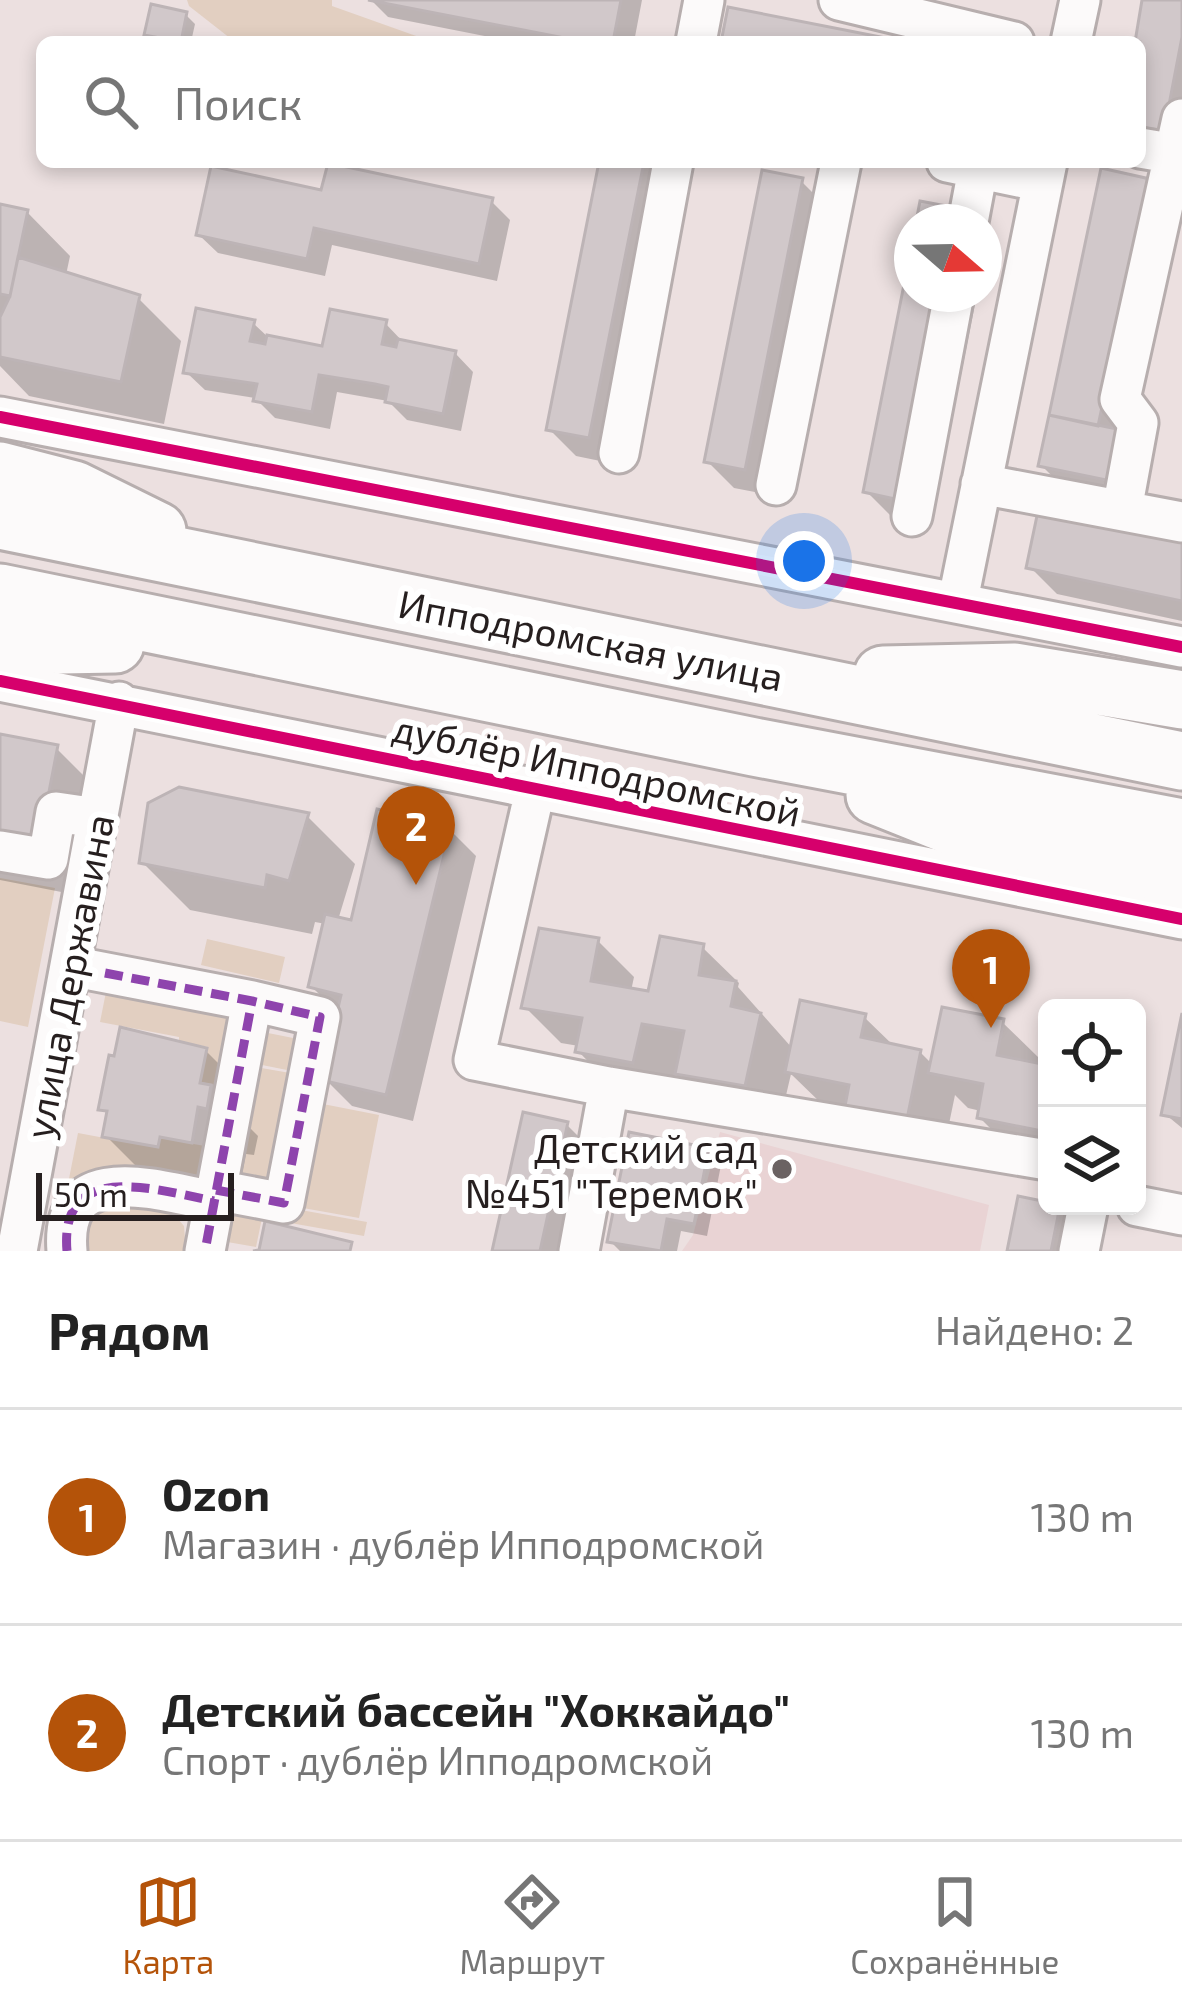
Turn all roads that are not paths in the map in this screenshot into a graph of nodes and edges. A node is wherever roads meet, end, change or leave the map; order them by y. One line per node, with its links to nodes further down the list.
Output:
1 (704, 0): 4 (street)
2 (839, 0): 5 (street)
3 (1080, 0): 6 (street)
4 (697, 36)
5 (989, 36)
6 (1072, 36)
7 (1170, 144): 20 (street)
8 (672, 168): 16 (street)
9 (841, 168): 19 (street)
10 (963, 168): 13 (street)
11 (998, 168): 12 (street)
12 (1045, 172): 18 (street)
13 (966, 204)
14 (952, 312): 21 (street)
15 (0, 417): 26 (street)
16 (619, 453)
17 (0, 471): 24 (highway)
18 (981, 484): 20 (street); 26 (street)
19 (776, 485)
20 (1122, 510): 23 (street)
21 (912, 516)
22 (0, 520): 24 (highway, Ипподромская улица)
23 (1182, 522)
24 (225, 565): 30 (highway, Ипподромская улица)
25 (0, 593): 28 (highway, Ипподромская улица)
26 (958, 601): 29 (street)
27 (0, 634): 28 (highway)
28 (228, 638): 34 (highway, Ипподромская улица)
29 (1182, 647)
30 (786, 678): 32 (highway); 35 (highway, Ипподромская улица)
31 (0, 680): 33 (street, дублёр Ипподромской)
32 (1182, 700)
33 (119, 702): 36 (street, дублёр Ипподромской); 37 (street, улица Державина)
34 (754, 747): 38 (highway, Ипподромская улица); 40 (highway)
35 (1182, 761)
36 (536, 786): 41 (street, дублёр Ипподромской); 44 (street)
37 (97, 818): 39 (street); 42 (street, улица Державина)
38 (1182, 828)
39 (0, 851)
40 (1182, 877)
41 (1182, 919)
42 (87, 969): 43 (street); 50 (street, улица Державина)
43 (252, 1001): 46 (street); 46 (street)
44 (609, 1087): 45 (street); 53 (street)
45 (1038, 1158)
46 (215, 1195): 51 (street); 52 (street)
47 (1146, 1208): 49 (street)
48 (1086, 1215): 54 (street)
49 (1182, 1215)
50 (17, 1251)
51 (67, 1251)
52 (205, 1251)
53 (579, 1251)
54 (1078, 1251)

